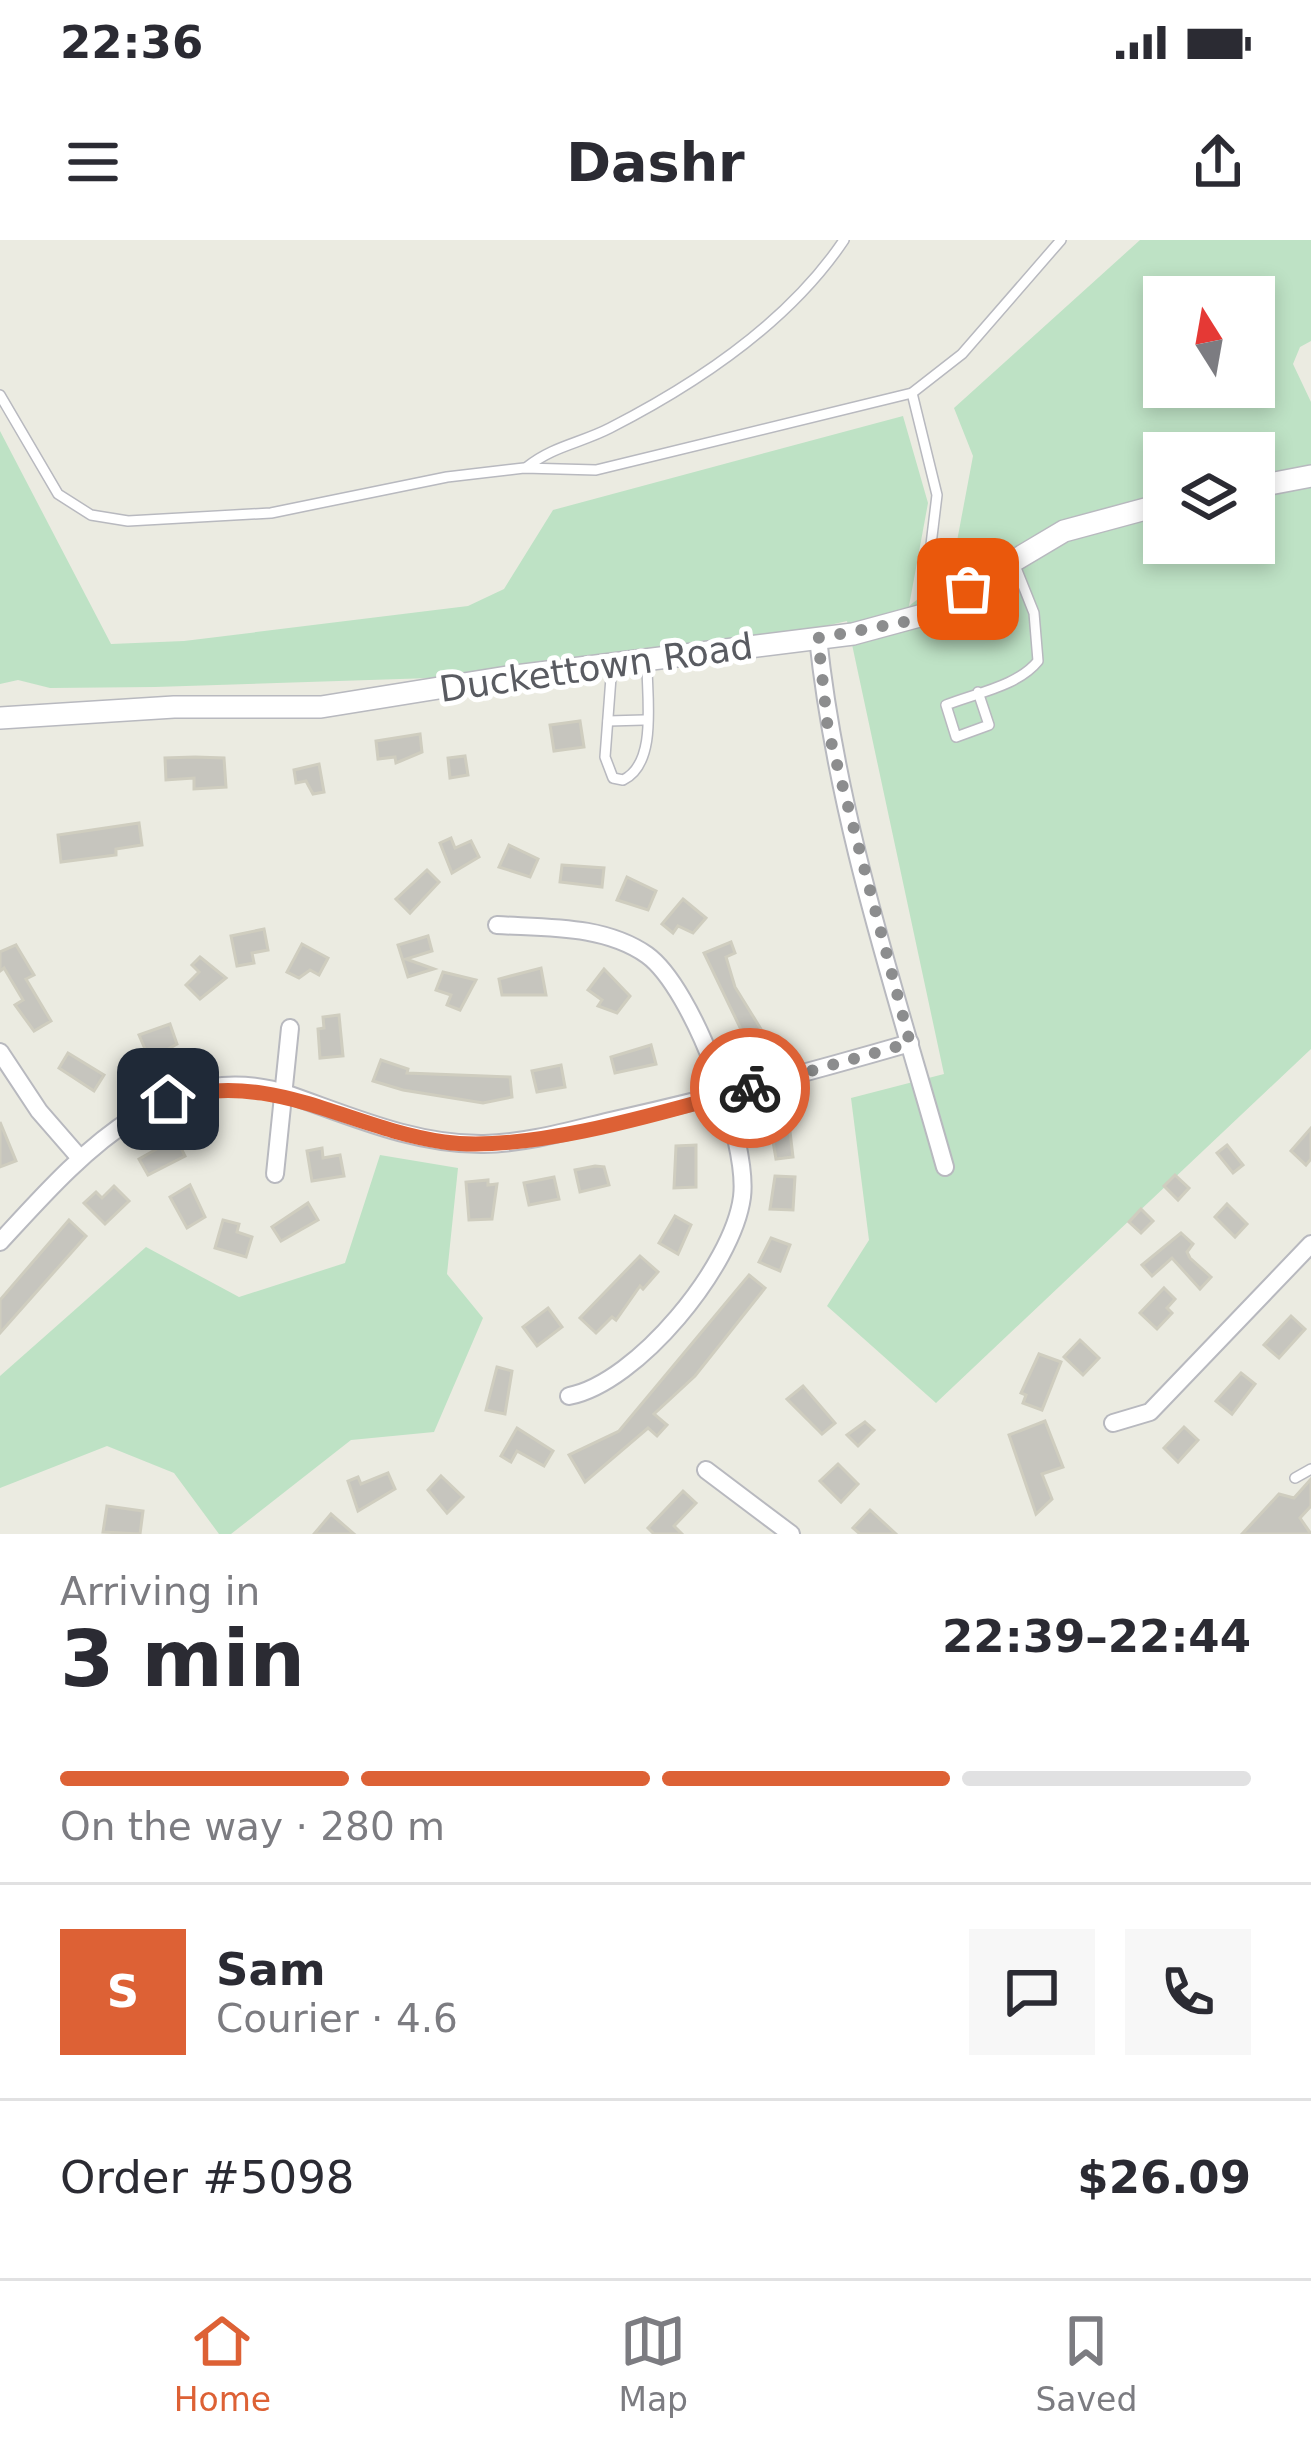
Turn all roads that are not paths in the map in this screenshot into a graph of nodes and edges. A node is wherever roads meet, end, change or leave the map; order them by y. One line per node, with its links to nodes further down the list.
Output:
1 (844, 240): 5 (lane)
2 (1061, 240): 3 (lane)
3 (913, 393): 5 (lane); 10 (lane)
4 (0, 395): 5 (lane)
5 (524, 469)
6 (1311, 476): 7 (street)
7 (1275, 483)
8 (1143, 509): 9 (street, Duckettown Road)
9 (1012, 558): 10 (street, Duckettown Road); 14 (lane)
10 (923, 615): 11 (street, Duckettown Road)
11 (818, 638): 12 (street, Duckettown Road); 20 (street)
12 (647, 659): 13 (street, Duckettown Road); 16 (lane)
13 (612, 664): 15 (street, Duckettown Road); 17 (lane)
14 (978, 692): 14 (lane)
15 (0, 718)
16 (644, 720): 17 (lane); 17 (lane)
17 (608, 721)
18 (497, 925): 23 (street)
19 (290, 1028): 22 (street)
20 (910, 1043): 23 (street); 25 (street)
21 (0, 1052): 24 (street)
22 (282, 1092): 23 (street); 24 (street); 26 (street)
23 (723, 1096): 29 (street)
24 (79, 1157): 27 (street)
25 (945, 1167)
26 (274, 1174)
27 (0, 1242)
28 (1311, 1244): 30 (street)
29 (569, 1396)
30 (1113, 1423)
31 (1311, 1469): 33 (lane)
32 (706, 1470): 34 (street)
33 (1295, 1478)
34 (790, 1534)

